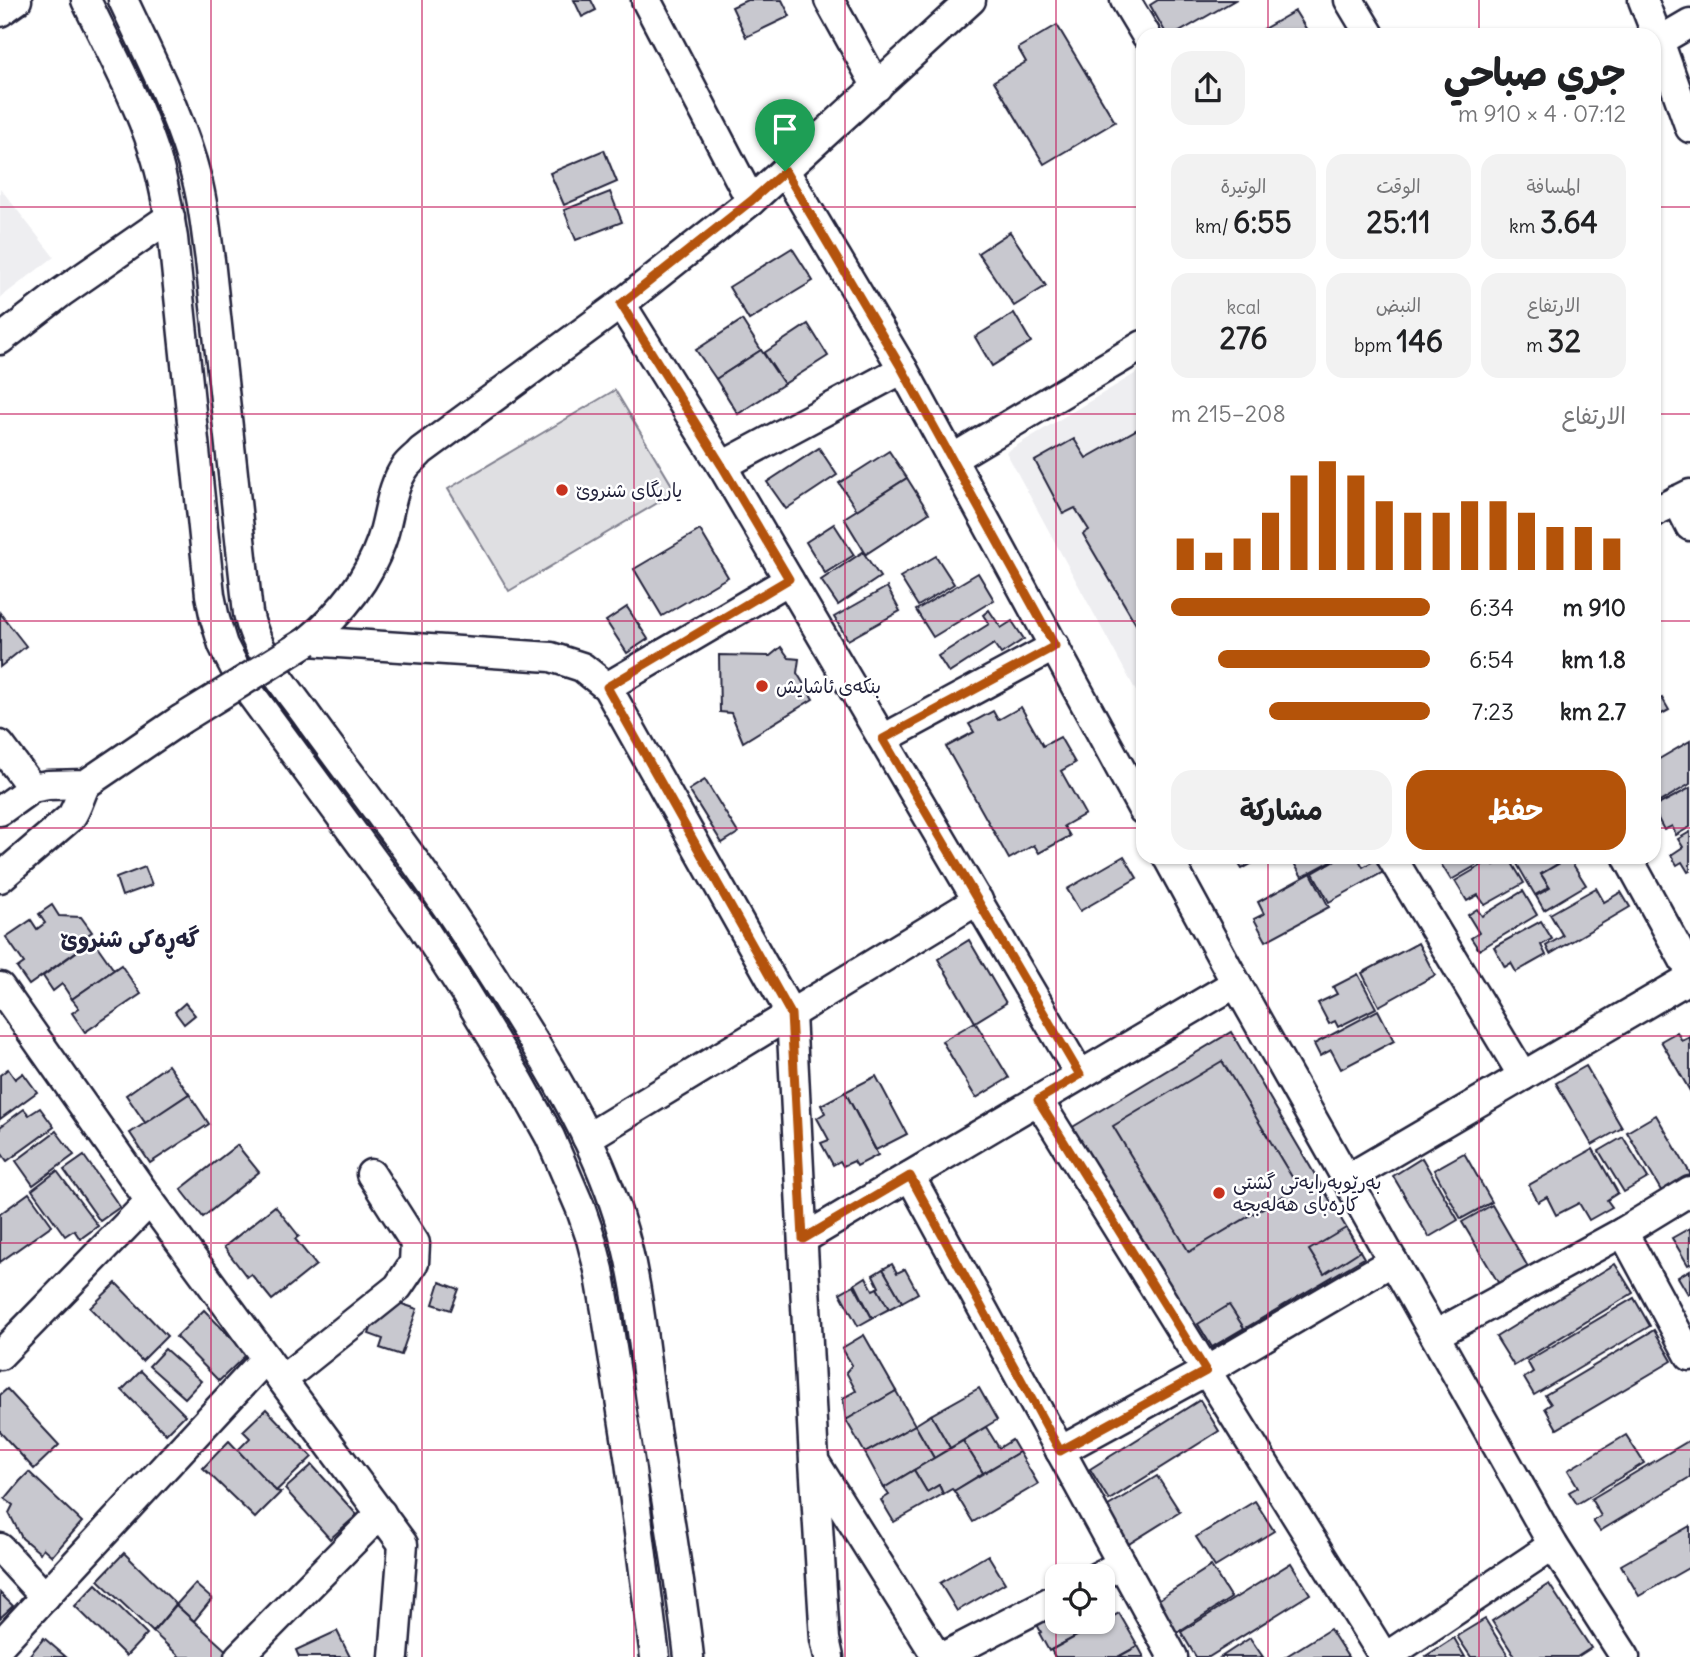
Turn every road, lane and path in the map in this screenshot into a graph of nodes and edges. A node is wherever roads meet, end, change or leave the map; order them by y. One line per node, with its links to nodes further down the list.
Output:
1 (17, 0): 10 (street)
2 (86, 0): 21 (street)
3 (122, 0): 49 (street)
4 (646, 0): 20 (street)
5 (829, 0): 17 (street)
6 (971, 0): 17 (street)
7 (1125, 0): 12 (street)
8 (1349, 0): 13 (street)
9 (1643, 0): 14 (street)
10 (0, 12)
11 (1690, 23): 15 (street)
12 (1142, 28)
13 (1366, 28)
14 (1652, 28)
15 (1661, 41)
16 (1661, 53): 18 (street)
17 (877, 87): 19 (street)
18 (1690, 128)
19 (785, 171): 20 (street); 25 (street)
20 (751, 201): 22 (street)
21 (170, 217): 23 (street); 50 (street)
22 (621, 304): 27 (street); 31 (street)
23 (0, 340)
24 (1136, 349): 26 (street)
25 (902, 369): 26 (street); 27 (street)
26 (952, 458): 32 (street)
27 (722, 466): 30 (street)
28 (1674, 502): 29 (street)
29 (1690, 526)
30 (789, 579): 33 (street); 34 (street)
31 (308, 641): 33 (street); 36 (street, bridge)
32 (1055, 646): 34 (street); 38 (street)
33 (607, 687): 51 (street)
34 (883, 739): 44 (street)
35 (0, 745): 37 (street)
36 (86, 784): 37 (street); 43 (street)
37 (32, 788): 39 (street)
38 (1136, 793)
39 (0, 811)
40 (1171, 864): 47 (street)
41 (1396, 864): 53 (street)
42 (1631, 864): 45 (street)
43 (0, 878)
44 (978, 900): 51 (street); 52 (street)
45 (1690, 971)
46 (1690, 978): 53 (street)
47 (1236, 983): 52 (street); 58 (street)
48 (0, 987): 60 (street)
49 (502, 990): 50 (street); 55 (street)
50 (474, 1007): 82 (street)
51 (791, 1014): 55 (street); 62 (street)
52 (1080, 1075): 54 (street)
53 (1523, 1076): 58 (street)
54 (1038, 1100): 57 (street); 68 (street)
55 (586, 1138): 83 (street)
56 (370, 1174): 69 (street)
57 (910, 1176): 62 (street); 70 (street)
58 (1347, 1180): 63 (street)
59 (1690, 1191): 61 (street)
60 (150, 1201): 65 (street); 67 (street)
61 (1623, 1232): 64 (street); 66 (street)
62 (803, 1239): 71 (street)
63 (1393, 1261): 64 (street); 68 (street)
64 (1435, 1335): 73 (street)
65 (4, 1340)
66 (1690, 1356)
67 (266, 1358): 69 (street); 77 (street)
68 (1206, 1371): 70 (street); 88 (street)
69 (282, 1380): 72 (street)
70 (1060, 1451): 75 (street)
71 (814, 1461): 84 (street); 85 (street)
72 (381, 1513): 80 (street); 81 (street)
73 (1553, 1545): 88 (street); 89 (street)
74 (0, 1548): 77 (street)
75 (1107, 1564)
76 (1115, 1577): 87 (street)
77 (45, 1597): 79 (street)
78 (1045, 1604): 86 (street)
79 (0, 1645)
80 (239, 1657)
81 (394, 1657)
82 (654, 1657)
83 (689, 1657)
84 (829, 1657)
85 (937, 1657)
86 (943, 1657)
87 (1173, 1657)
88 (1385, 1657)
89 (1625, 1657)

